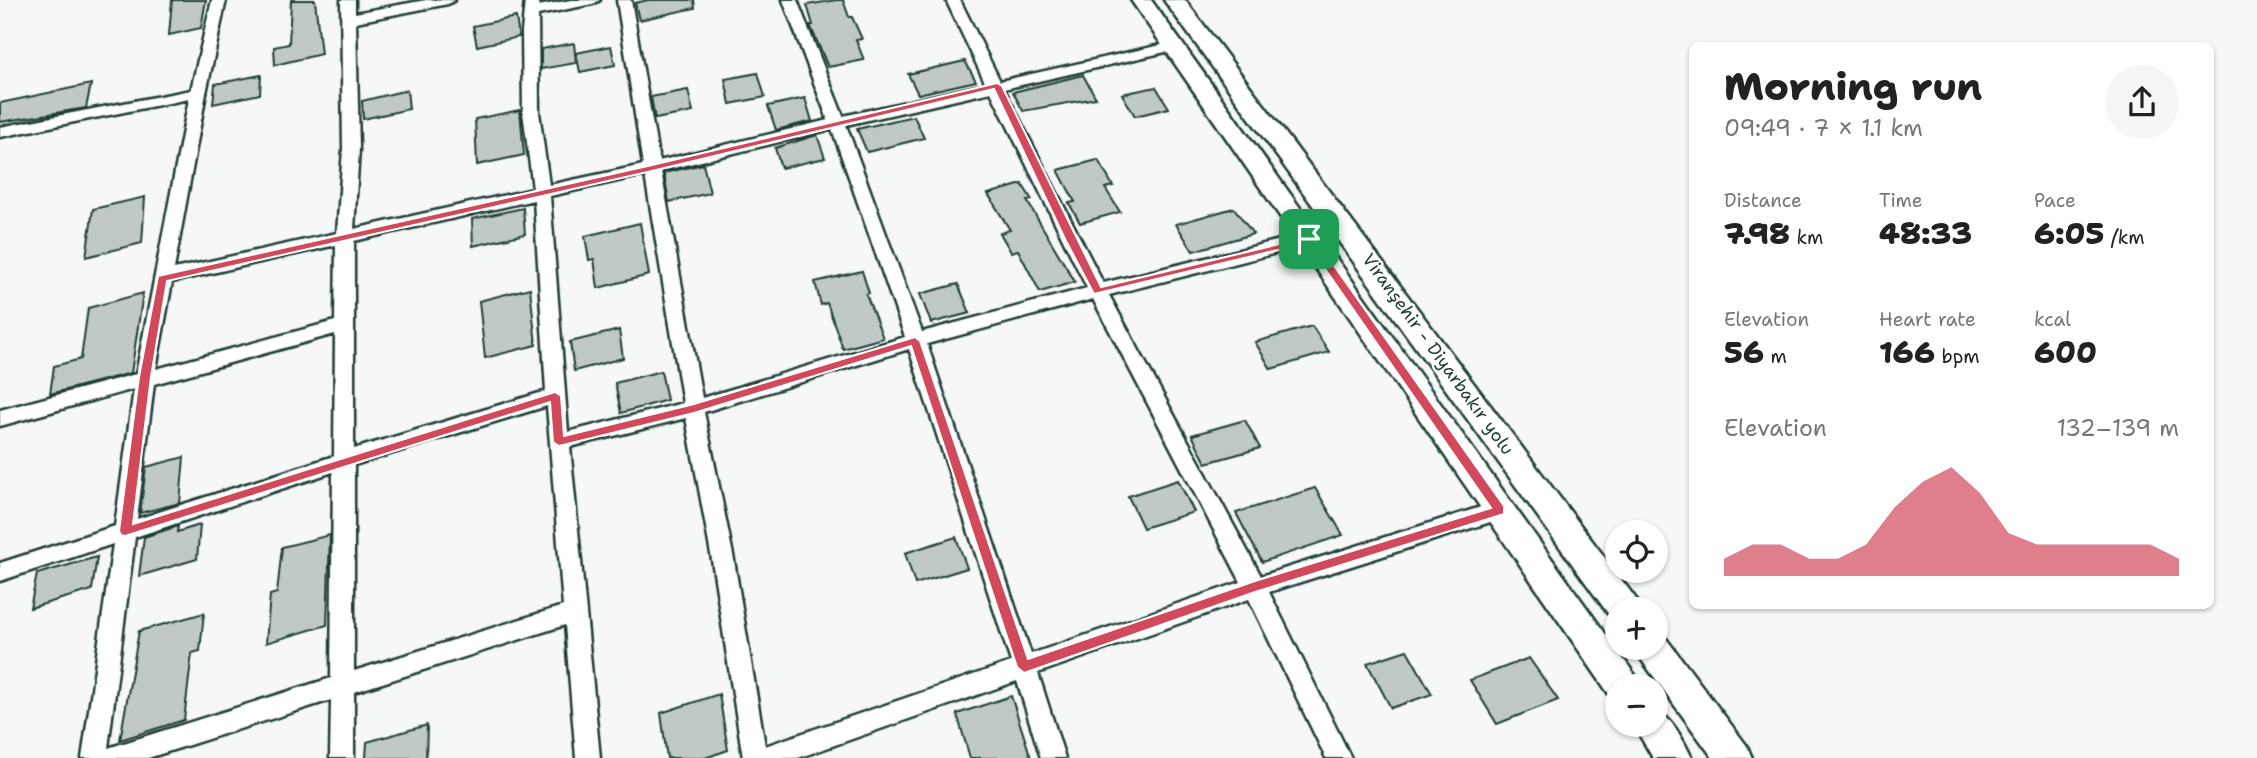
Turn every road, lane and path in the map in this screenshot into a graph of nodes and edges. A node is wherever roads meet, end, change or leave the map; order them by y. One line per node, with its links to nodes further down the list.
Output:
1 (219, 0): 13 (street)
2 (448, 0): 10 (street)
3 (593, 0): 9 (street)
4 (624, 0): 16 (street)
5 (790, 0): 14 (street)
6 (953, 0): 12 (street)
7 (1141, 0): 11 (main road)
8 (1174, 0): 34 (main road, Viranşehir - Diyarbakır yolu)
9 (532, 6): 17 (street)
10 (348, 10): 18 (street)
11 (1174, 46): 12 (street); 19 (main road)
12 (997, 86): 14 (street); 21 (street)
13 (198, 93): 15 (street); 20 (street)
14 (839, 122): 16 (street); 23 (street)
15 (0, 132)
16 (652, 168): 17 (street); 26 (street)
17 (541, 193): 18 (street); 25 (street)
18 (345, 237): 20 (street); 22 (street)
19 (1309, 239): 21 (street); 30 (main road)
20 (162, 278): 24 (street)
21 (1098, 291): 23 (street); 33 (street)
22 (345, 325): 24 (street); 29 (street)
23 (915, 341): 26 (street); 37 (street)
24 (145, 377): 27 (street); 31 (street)
25 (555, 396): 28 (street); 29 (street)
26 (694, 408): 28 (street); 45 (street)
27 (0, 418)
28 (559, 442): 35 (street)
29 (345, 460): 31 (street); 39 (street)
30 (1500, 510): 33 (street); 38 (main road)
31 (125, 531): 32 (street); 41 (street)
32 (0, 572)
33 (1255, 587): 37 (street); 48 (street)
34 (1615, 597)
35 (575, 612): 39 (street); 44 (street)
36 (1662, 660): 50 (main road)
37 (1024, 667): 46 (street); 47 (street)
38 (1615, 674)
39 (342, 686): 42 (street); 43 (street)
40 (1659, 737): 49 (main road)
41 (93, 758)
42 (111, 758)
43 (342, 758)
44 (588, 758)
45 (755, 758)
46 (765, 758)
47 (1054, 758)
48 (1339, 758)
49 (1674, 758)
50 (1734, 758)

